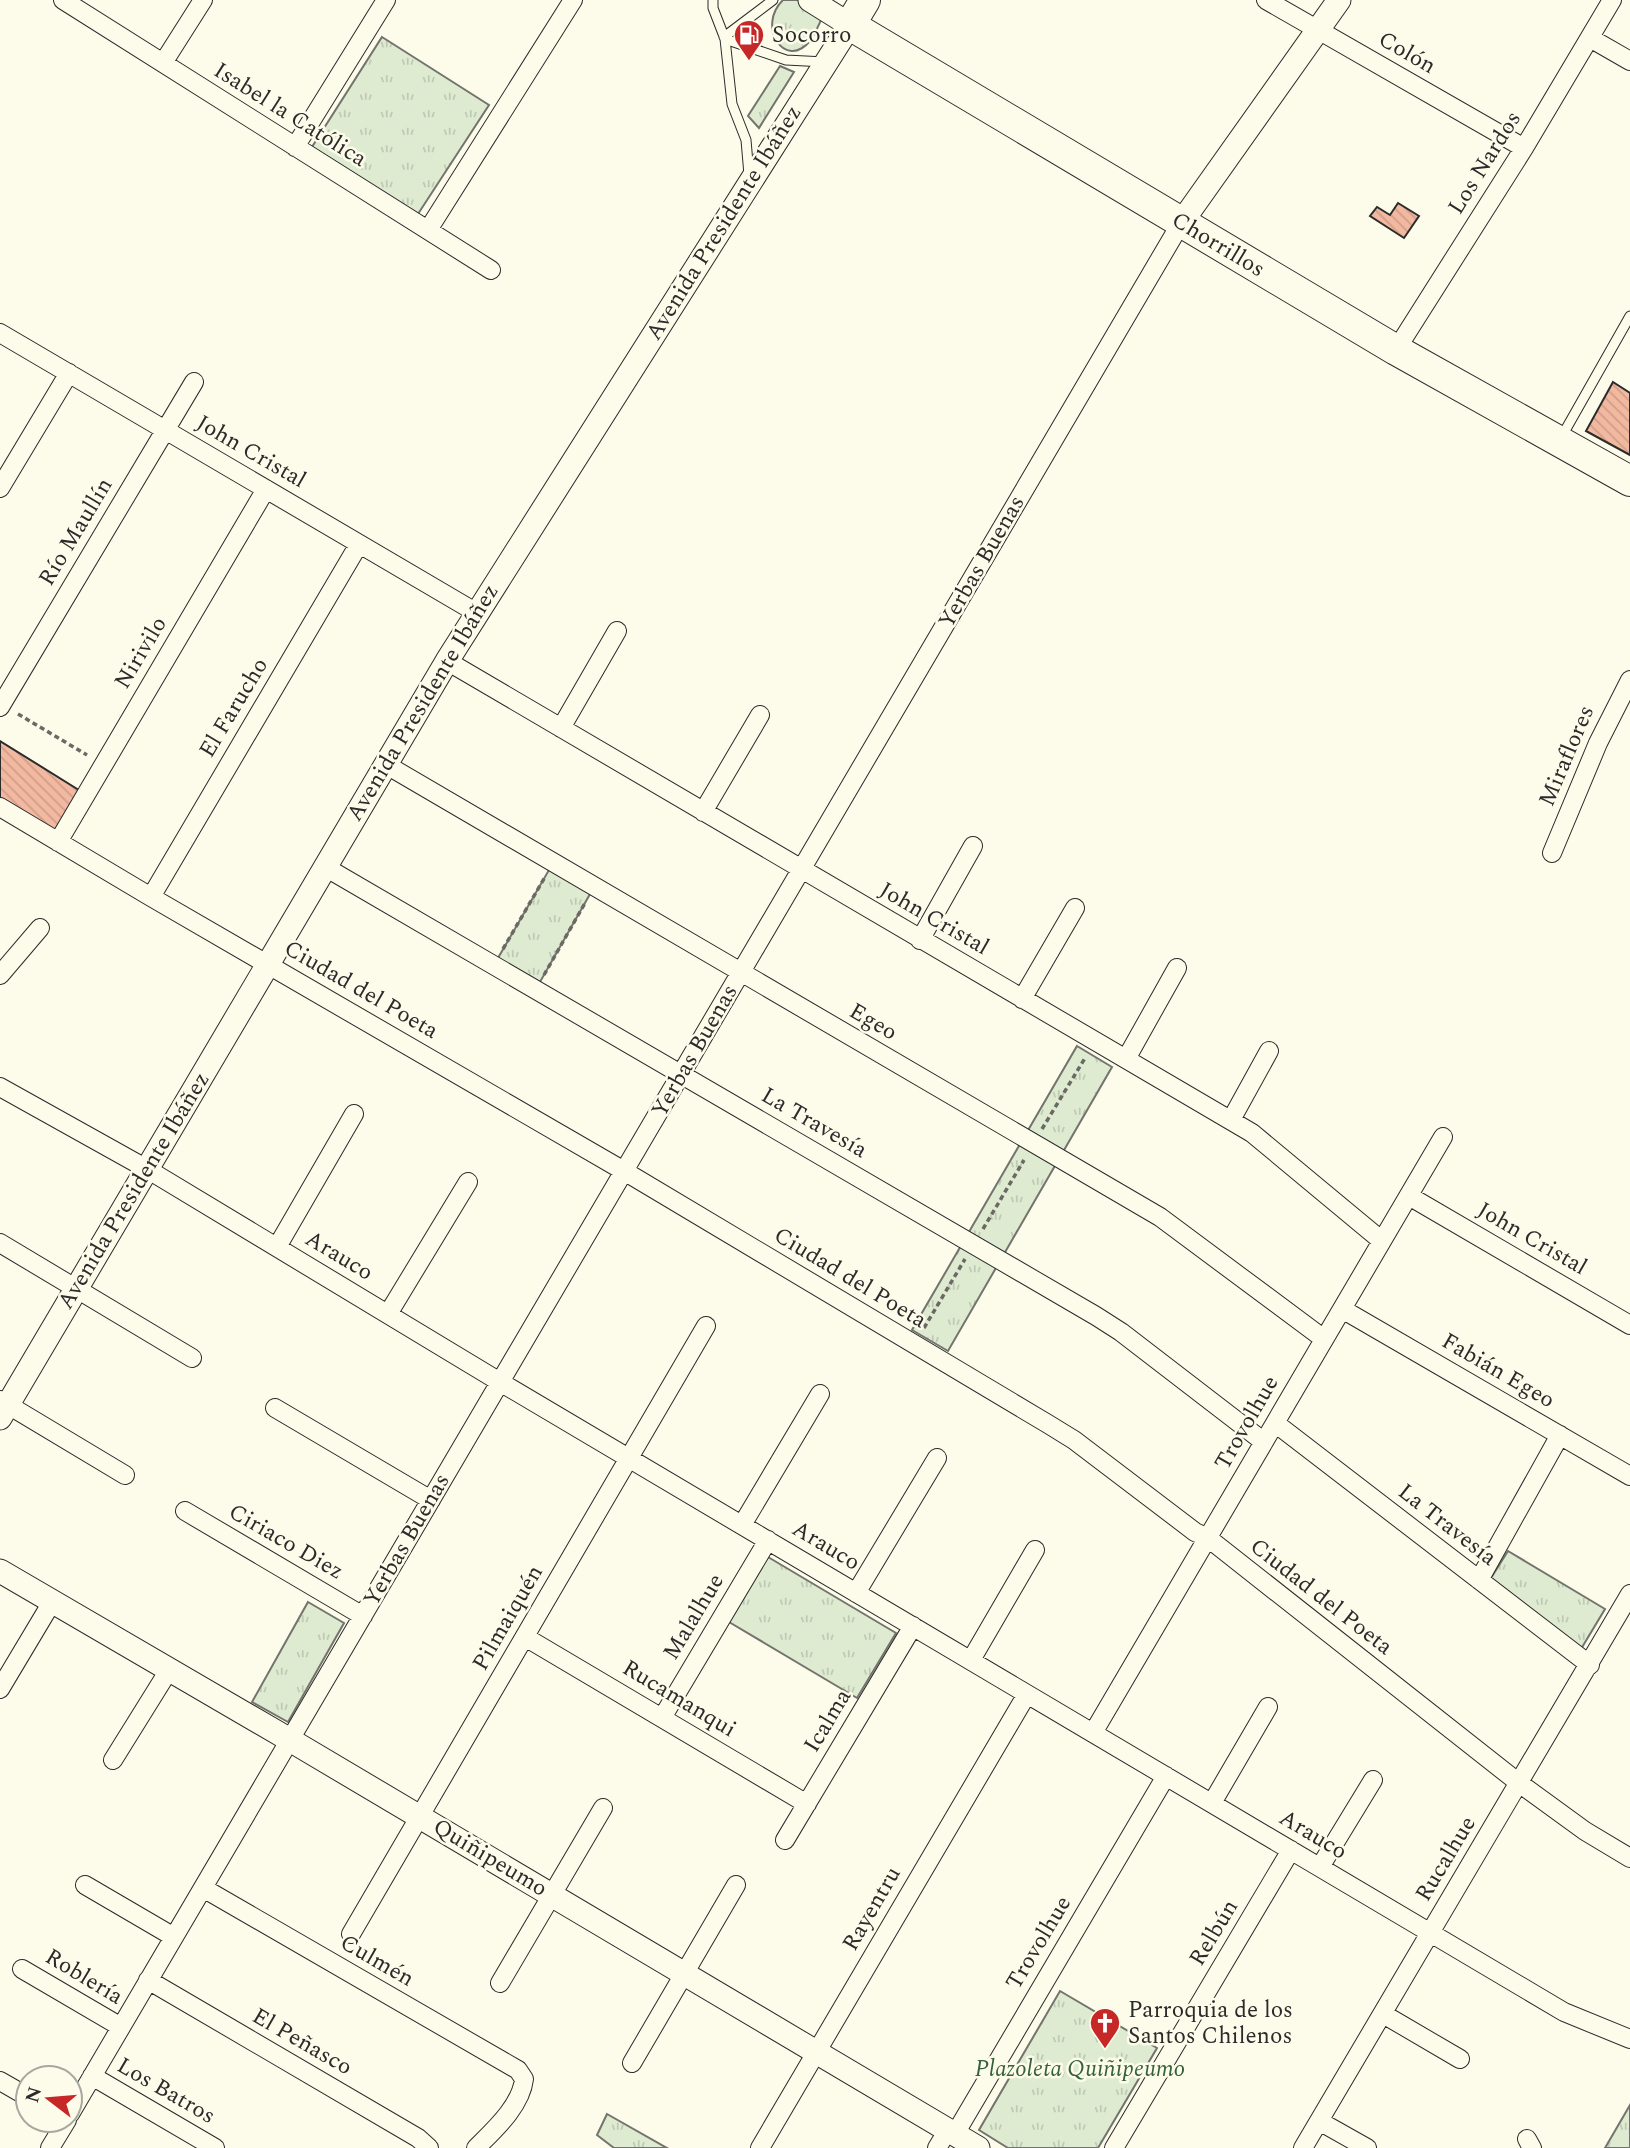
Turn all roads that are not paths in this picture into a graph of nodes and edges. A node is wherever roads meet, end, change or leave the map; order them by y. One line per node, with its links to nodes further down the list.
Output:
1 (64, 0): 17 (street, Isabel la Católica)
2 (203, 0): 17 (street)
3 (386, 0): 18 (street)
4 (573, 0): 22 (street)
5 (713, 0): 13 (lane)
6 (772, 0): 13 (lane)
7 (810, 0): 11 (street, Chorrillos)
8 (1266, 0): 12 (street, Colón)
9 (1339, 0): 12 (street, Yerbas Buenas)
10 (1612, 0): 14 (street, Los Nardos)
11 (858, 12): 16 (street, Avenida Presidente Ibáñez); 21 (main road, Chorrillos)
12 (1318, 30): 19 (street, Colón); 21 (street, Yerbas Buenas)
13 (724, 38): 16 (lane); 20 (lane)
14 (1590, 38): 15 (street); 19 (street, Los Nardos)
15 (1630, 61)
16 (826, 62): 20 (street, Avenida Presidente Ibáñez)
17 (163, 63): 18 (street, Isabel la Católica)
18 (295, 147): 22 (street, Isabel la Católica)
19 (1524, 148): 26 (street, Los Nardos)
20 (748, 185): 35 (street, Avenida Presidente Ibáñez)
21 (1181, 223): 26 (main road, Chorrillos); 49 (street, Yerbas Buenas)
22 (428, 230): 23 (street, Isabel la Católica)
23 (491, 270)
24 (1630, 316): 30 (lane)
25 (0, 333): 27 (street, John Cristal)
26 (1396, 350): 30 (main road, Chorrillos)
27 (69, 373): 29 (street, John Cristal); 32 (street)
28 (194, 382): 29 (street, Río Maullín)
29 (165, 430): 33 (street, John Cristal); 39 (street, Río Maullín)
30 (1559, 442): 31 (main road, Chorrillos)
31 (1630, 481)
32 (0, 488)
33 (266, 489): 34 (street, John Cristal); 45 (street, Nirivilo)
34 (359, 544): 35 (street, John Cristal); 50 (street, El Farucho)
35 (477, 613): 37 (street, Avenida Presidente Ibáñez)
36 (617, 631): 41 (street)
37 (447, 661): 41 (street, John Cristal); 42 (street, Avenida Presidente Ibáñez)
38 (1630, 680): 47 (street, Miraflores)
39 (1, 706)
40 (760, 715): 44 (street)
41 (561, 728): 44 (street, John Cristal)
42 (386, 764): 48 (street, Avenida Presidente Ibáñez); 56 (street, Egeo)
43 (0, 807): 45 (street, Ciudad del Poeta)
44 (703, 812): 49 (street, John Cristal)
45 (58, 842): 50 (street, Ciudad del Poeta)
46 (973, 846): 53 (street)
47 (1552, 853)
48 (326, 866): 54 (street, Avenida Presidente Ibáñez); 61 (street, La Travesía)
49 (801, 870): 53 (street, John Cristal); 56 (street, Yerbas Buenas)
50 (151, 897): 54 (street, Ciudad del Poeta)
51 (1075, 908): 58 (street)
52 (40, 928): 57 (street)
53 (920, 940): 58 (street, John Cristal)
54 (268, 964): 66 (street, Avenida Presidente Ibáñez); 67 (street, Ciudad del Poeta)
55 (1177, 968): 60 (street)
56 (740, 973): 61 (street, Yerbas Buenas); 78 (street, Egeo)
57 (0, 975)
58 (1023, 999): 60 (street, John Cristal)
59 (1269, 1051): 64 (street)
60 (1126, 1059): 64 (street, John Cristal)
61 (681, 1073): 67 (street, Yerbas Buenas); 86 (street, La Travesía)
62 (0, 1087): 66 (street, Arauco)
63 (354, 1114): 72 (street)
64 (1231, 1120): 70 (street, John Cristal)
65 (1443, 1137): 69 (street, Trovolhue)
66 (147, 1169): 72 (street, Arauco); 73 (street, Avenida Presidente Ibáñez)
67 (624, 1171): 80 (street, Yerbas Buenas); 94 (street, Ciudad del Poeta)
68 (468, 1182): 75 (street)
69 (1409, 1196): 70 (street, Trovolhue); 76 (street, John Cristal)
70 (1382, 1241): 74 (street, Trovolhue)
71 (0, 1243): 73 (street)
72 (277, 1247): 75 (street, Arauco)
73 (76, 1290): 79 (street); 82 (street, Avenida Presidente Ibáñez)
74 (1342, 1308): 78 (street, Trovolhue); 85 (street, Fabián Egeo)
75 (388, 1314): 80 (street, Arauco)
76 (1630, 1325)
77 (706, 1326): 87 (street, Pilmaiquén)
78 (1324, 1339): 84 (street, Trovolhue)
79 (192, 1358)
80 (500, 1382): 87 (street, Arauco); 91 (street, Yerbas Buenas)
81 (820, 1394): 93 (street)
82 (3, 1408): 89 (street)
83 (275, 1408): 91 (street)
84 (1275, 1423): 86 (street, Trovolhue); 98 (street, La Travesía)
85 (1560, 1435): 90 (street, Fabián Egeo); 98 (street)
86 (1264, 1442): 94 (street, Trovolhue)
87 (629, 1458): 93 (street, Arauco); 104 (street, Pilmaiquén)
88 (937, 1458): 99 (street)
89 (125, 1475)
90 (1630, 1476)
91 (431, 1500): 102 (street, Yerbas Buenas)
92 (185, 1511): 102 (street, Ciriaco Diez)
93 (742, 1525): 95 (street, Arauco)
94 (1208, 1538): 112 (street, Trovolhue); 117 (street, Ciudad del Poeta)
95 (768, 1540): 99 (street, Arauco); 111 (street, Malalhue)
96 (1035, 1550): 105 (street)
97 (0, 1571): 101 (street, Quiñipeumo)
98 (1479, 1580): 106 (street, La Travesía)
99 (856, 1593): 103 (street, Arauco)
100 (1630, 1594): 106 (street, Rucalhue)
101 (52, 1602): 107 (street, Quiñipeumo); 108 (street)
102 (363, 1616): 113 (street, Yerbas Buenas)
103 (913, 1626): 105 (street, Arauco); 119 (street, Icalma)
104 (525, 1637): 111 (street, Rucamanqui); 121 (street, Pilmaiquén)
105 (971, 1660): 109 (street, Arauco)
106 (1590, 1665): 117 (street, Rucalhue)
107 (169, 1670): 113 (street, Quiñipeumo); 114 (street)
108 (0, 1689)
109 (1027, 1694): 112 (street, Arauco); 140 (street, Rayentru)
110 (1268, 1707): 118 (street)
111 (662, 1718): 119 (street, Rucamanqui)
112 (1093, 1733): 115 (street, Arauco)
113 (290, 1740): 121 (street, Quiñipeumo); 128 (street, Yerbas Buenas)
114 (113, 1760)
115 (1166, 1776): 118 (street, Arauco); 146 (street, Trovolhue)
116 (1373, 1780): 125 (street)
117 (1519, 1783): 124 (street, Ciudad del Poeta); 130 (street, Rucalhue)
118 (1212, 1803): 123 (street, Arauco)
119 (807, 1804): 122 (street, Icalma)
120 (603, 1808): 129 (street)
121 (420, 1817): 129 (street, Quiñipeumo); 131 (street, Pilmaiquén)
122 (785, 1840)
123 (1292, 1850): 125 (street, Arauco); 152 (street, Relbún)
124 (1630, 1858)
125 (1320, 1867): 130 (street, Arauco)
126 (85, 1885): 132 (street)
127 (736, 1885): 134 (street)
128 (203, 1888): 132 (street, Yerbas Buenas); 149 (street, Culmén)
129 (552, 1895): 134 (street, Quiñipeumo); 136 (street)
130 (1431, 1933): 137 (street, Rucalhue); 139 (street, Arauco)
131 (351, 1934)
132 (174, 1937): 135 (street, Yerbas Buenas)
133 (23, 1969): 138 (street, Roblería)
134 (684, 1974): 140 (street, Quiñipeumo); 142 (street)
135 (148, 1980): 138 (street, Yerbas Buenas); 148 (street, El Peñasco)
136 (500, 1983)
137 (1383, 2014): 141 (street); 145 (street, Rucalhue)
138 (121, 2027): 143 (street, Yerbas Buenas)
139 (1630, 2039)
140 (817, 2052): 146 (street, Quiñipeumo); 150 (street, Rayentru)
141 (1460, 2059)
142 (632, 2063)
143 (92, 2076): 144 (street, Yerbas Buenas); 147 (street, Los Batros)
144 (84, 2090)
145 (1319, 2121): 153 (street, Rucalhue); 154 (street)
146 (947, 2138): 151 (street, Quiñipeumo)
147 (215, 2148)
148 (429, 2148)
149 (476, 2148)
150 (760, 2148)
151 (978, 2148)
152 (1114, 2148)
153 (1303, 2148)
154 (1367, 2148)

